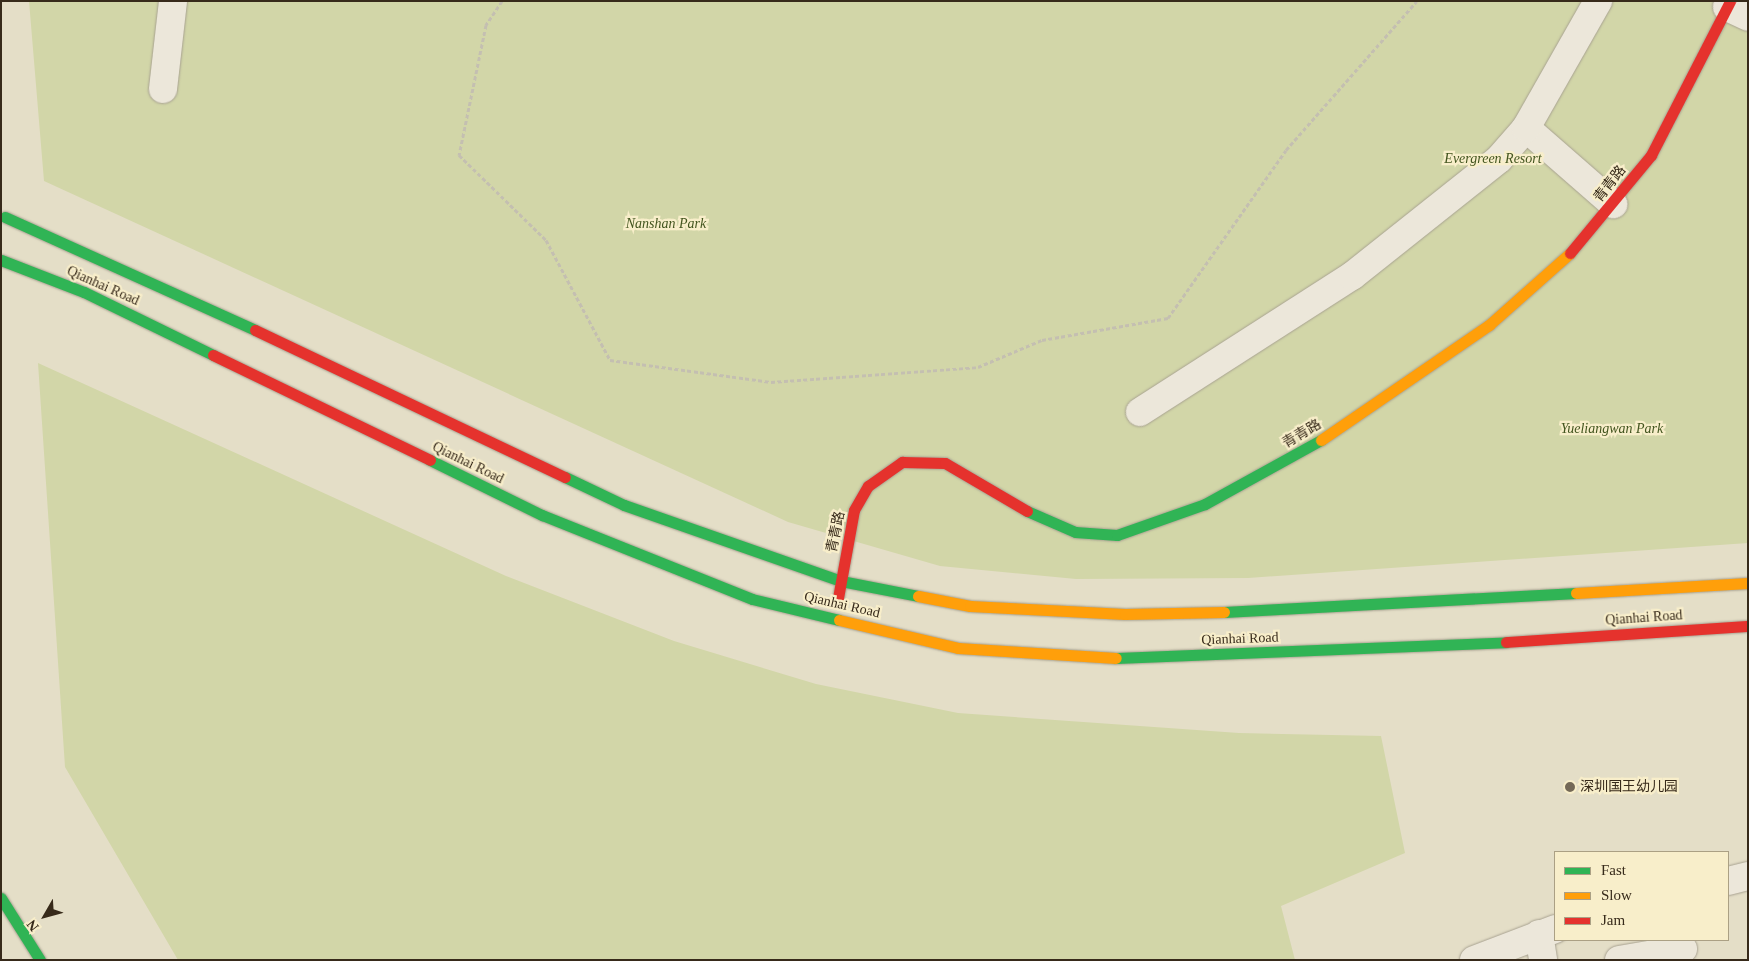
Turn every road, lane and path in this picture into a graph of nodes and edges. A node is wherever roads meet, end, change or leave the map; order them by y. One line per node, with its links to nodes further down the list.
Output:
1 (173, 1): 6 (street)
2 (502, 1): 3 (path)
3 (1417, 1)
4 (1598, 1): 7 (street)
5 (1735, 8): 8 (main road, 青青路)
6 (163, 89)
7 (1526, 128): 8 (street); 11 (street)
8 (1613, 204): 12 (main road, 青青路)
9 (5, 217): 12 (main road, Qianhai Road)
10 (1, 260): 14 (main road, Qianhai Road)
11 (1140, 412)
12 (841, 581): 13 (main road, Qianhai Road); 14 (main road, 青青路)
13 (1748, 583)
14 (835, 619): 15 (main road, Qianhai Road)
15 (1748, 626)
16 (1748, 876): 17 (street)
17 (1729, 881)
18 (1, 898): 21 (main road)
19 (1546, 941): 22 (street)
20 (1684, 949): 23 (street)
21 (40, 960)
22 (1474, 960)
23 (1619, 960)

